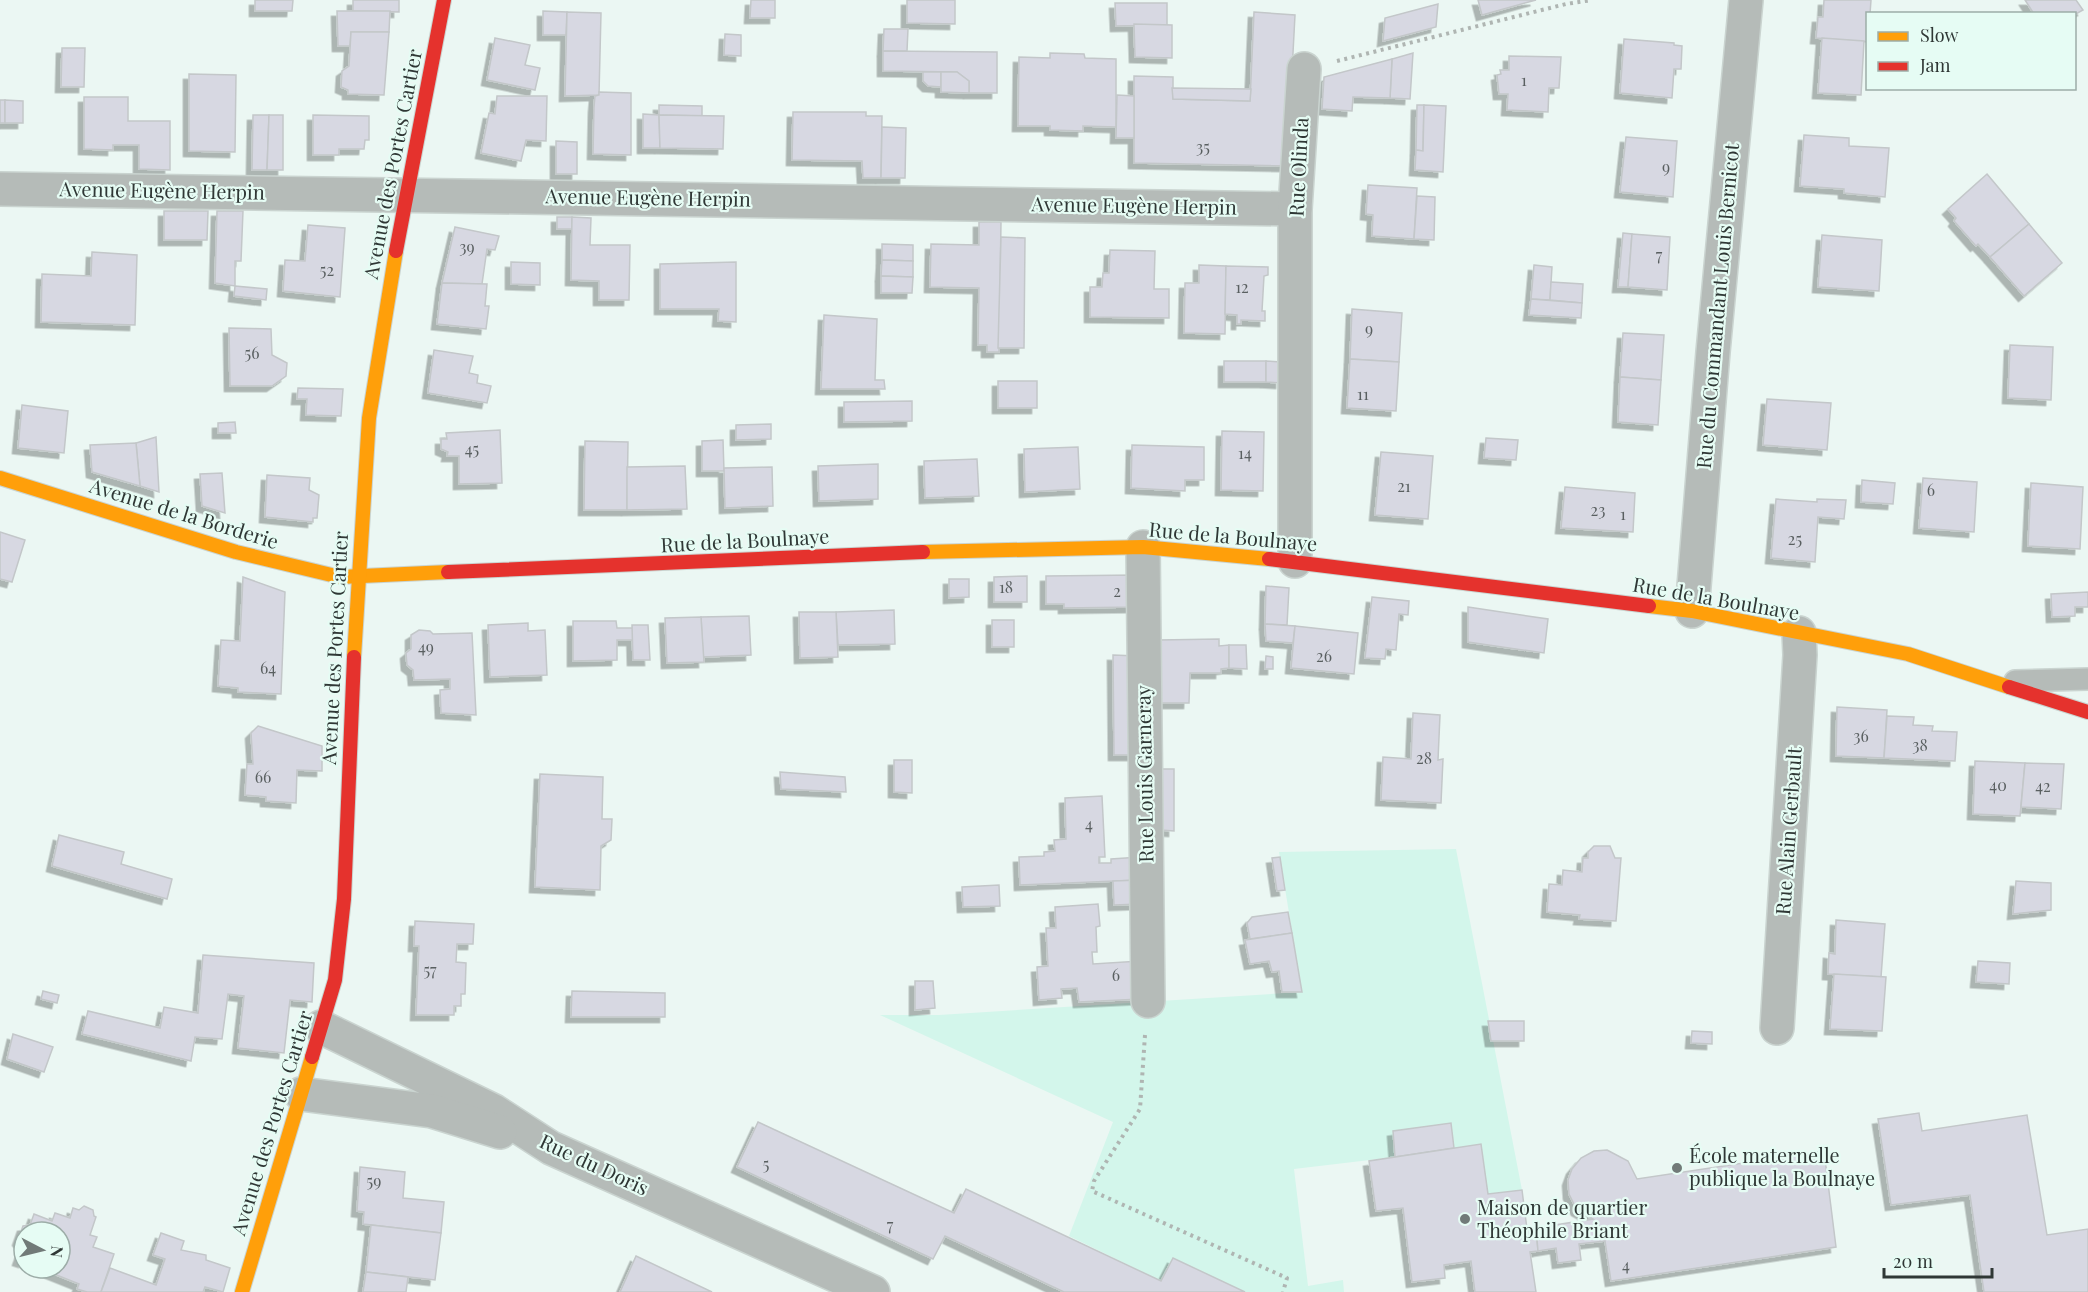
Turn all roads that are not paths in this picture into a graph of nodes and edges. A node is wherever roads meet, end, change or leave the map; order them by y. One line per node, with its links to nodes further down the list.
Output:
1 (444, 0): 5 (street, Avenue des Portes Cartier)
2 (1746, 0): 11 (street, Rue du Commandant Louis Bernicot)
3 (1304, 69): 6 (street, Rue Olinda)
4 (0, 189): 5 (street, Avenue Eugène Herpin)
5 (405, 195): 6 (street, Avenue Eugène Herpin); 10 (street, Avenue des Portes Cartier)
6 (1295, 209): 9 (street, Rue Olinda)
7 (0, 478): 10 (street, Avenue de la Borderie)
8 (1143, 547): 9 (street, Rue de la Boulnaye); 10 (street, Rue de la Boulnaye); 16 (street, Rue Louis Garneray)
9 (1295, 561): 11 (street, Rue de la Boulnaye)
10 (359, 574): 17 (street, Avenue des Portes Cartier)
11 (1692, 611): 12 (street, Rue de la Boulnaye)
12 (1799, 633): 14 (street, Rue de la Boulnaye); 18 (street, Rue Alain Gerbault)
13 (2088, 679): 14 (lane)
14 (1993, 681): 15 (street, Rue de la Boulnaye)
15 (2088, 712)
16 (1148, 1001)
17 (321, 1027): 19 (street, Avenue des Portes Cartier); 20 (street, Rue du Doris)
18 (1777, 1028)
19 (301, 1094): 20 (street); 21 (street, Avenue des Portes Cartier)
20 (550, 1148): 22 (street, Rue du Doris)
21 (242, 1292)
22 (873, 1292)

